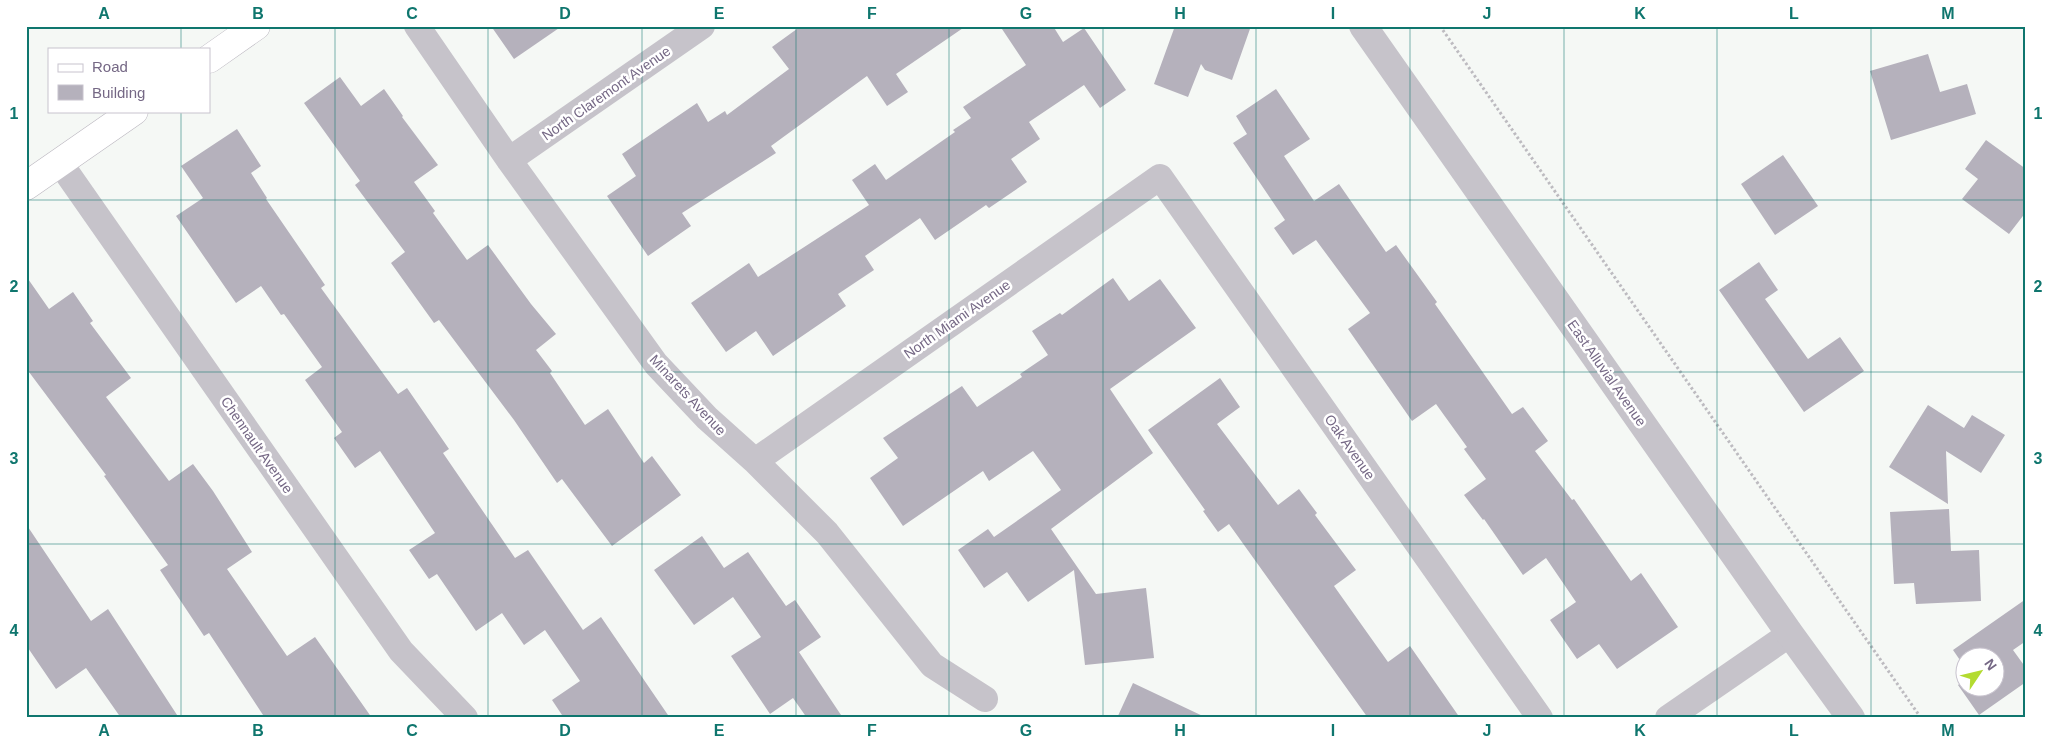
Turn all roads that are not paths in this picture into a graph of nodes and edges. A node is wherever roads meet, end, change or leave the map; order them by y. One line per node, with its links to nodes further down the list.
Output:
1 (256, 26): 5 (main road)
2 (417, 26): 7 (street, Minarets Avenue)
3 (702, 26): 7 (street, North Claremont Avenue)
4 (1364, 26): 12 (street, East Alluvial Avenue)
5 (210, 58)
6 (133, 112): 8 (main road)
7 (509, 160): 11 (street, Minarets Avenue)
8 (60, 162): 10 (main road); 14 (street, Chennault Avenue)
9 (1160, 176): 11 (street, North Miami Avenue); 15 (street, Oak Avenue)
10 (26, 186)
11 (755, 461): 13 (street, Minarets Avenue)
12 (1790, 634): 16 (street); 17 (street, East Alluvial Avenue)
13 (985, 699)
14 (465, 718)
15 (1540, 718)
16 (1668, 718)
17 (1851, 718)

